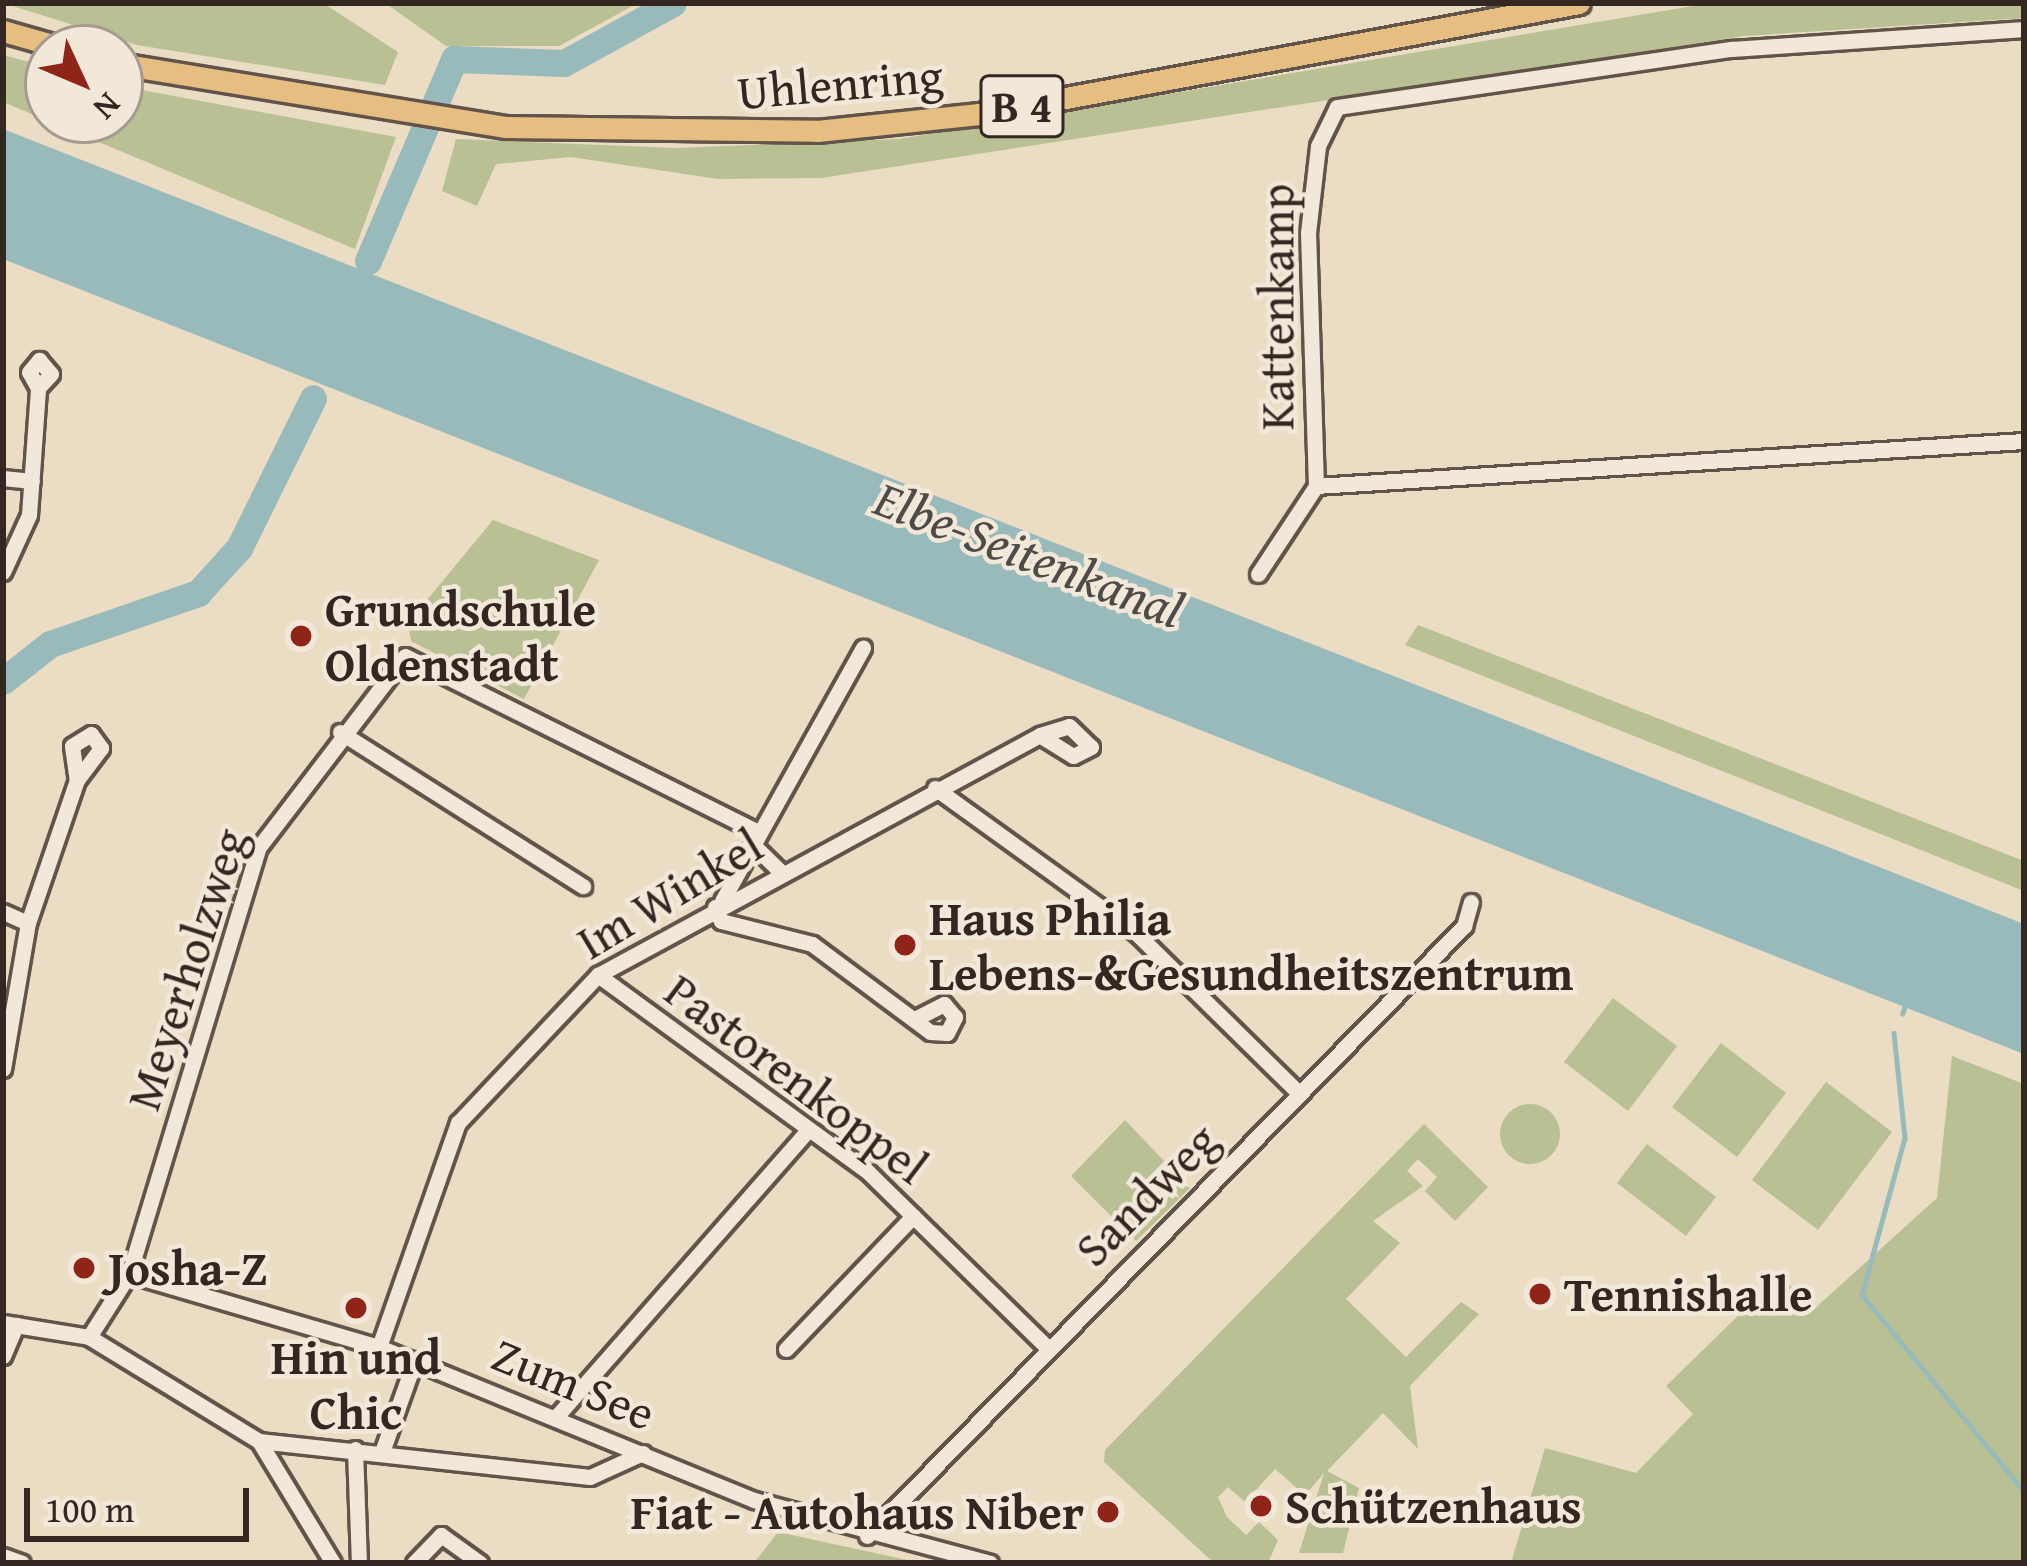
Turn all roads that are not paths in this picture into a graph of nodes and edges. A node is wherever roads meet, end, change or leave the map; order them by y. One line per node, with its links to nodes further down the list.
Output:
1 (1580, 3): 3 (highway, Uhlenring / B 4)
2 (2024, 29): 8 (street, Kattenkamp)
3 (144, 68)
4 (38, 388): 7 (street)
5 (2024, 441): 8 (street, Kattenkamp)
6 (3, 478): 7 (street)
7 (32, 481): 9 (street)
8 (1316, 486): 10 (street, Kattenkamp)
9 (3, 572)
10 (1258, 574)
11 (863, 648): 16 (street)
12 (340, 732): 16 (street, Meyerholzweg); 18 (street); 29 (street, Meyerholzweg)
13 (1040, 735): 15 (street, Im Winkel)
14 (77, 780): 22 (street)
15 (935, 788): 17 (street, Im Winkel); 26 (street)
16 (755, 838): 17 (street); 20 (street)
17 (781, 872): 20 (street, Im Winkel)
18 (583, 886)
19 (1471, 902): 26 (street, Sandweg)
20 (718, 905): 23 (street, Im Winkel); 24 (street)
21 (3, 912): 22 (street)
22 (28, 922): 25 (street)
23 (598, 975): 27 (street, Pastorenkoppel); 32 (street, Im Winkel)
24 (915, 1019)
25 (3, 1069)
26 (1299, 1093): 33 (street, Sandweg)
27 (808, 1130): 28 (street, Pastorenkoppel); 37 (street)
28 (914, 1216): 33 (street, Pastorenkoppel); 34 (street)
29 (129, 1274): 31 (street, Meyerholzweg); 32 (street, Zum See)
30 (10, 1324): 31 (street); 35 (street)
31 (88, 1337): 38 (street)
32 (380, 1347): 36 (street, Zum See)
33 (1048, 1348): 42 (street, Sandweg)
34 (786, 1349)
35 (3, 1355)
36 (415, 1360): 37 (street, Zum See); 40 (street)
37 (556, 1417): 41 (street, Zum See)
38 (259, 1441): 39 (street); 45 (street)
39 (355, 1449): 40 (street); 46 (street)
40 (382, 1452): 41 (street)
41 (643, 1453): 42 (street, Zum See)
42 (867, 1536): 49 (street, Zum See)
43 (3, 1556): 44 (street)
44 (22, 1563)
45 (333, 1563)
46 (358, 1563)
47 (414, 1563): 48 (street)
48 (480, 1563)
49 (990, 1563)

